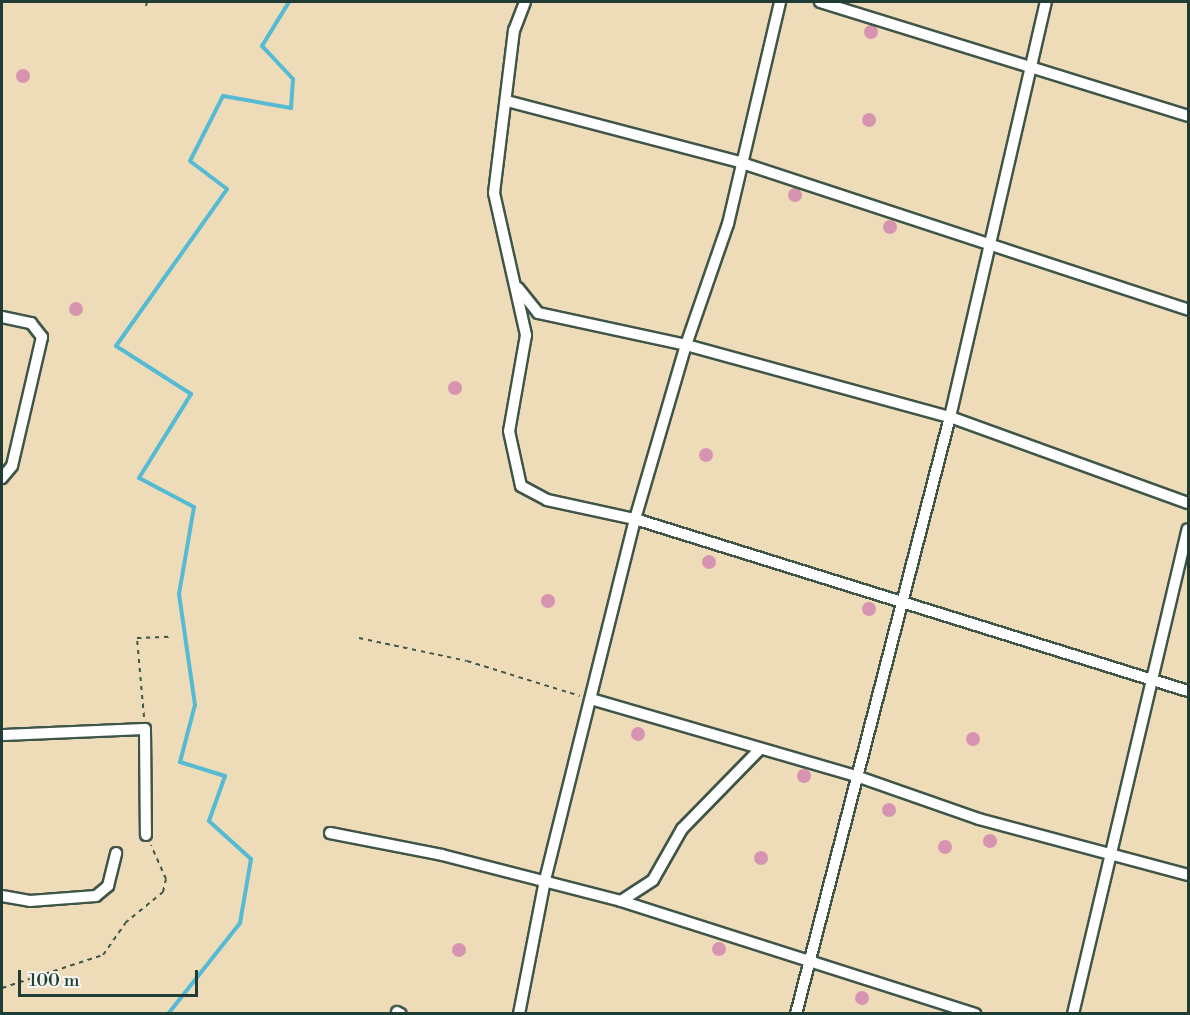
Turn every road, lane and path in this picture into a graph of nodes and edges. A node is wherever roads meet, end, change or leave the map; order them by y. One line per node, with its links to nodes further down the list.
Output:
1 (147, 2): 6 (path)
2 (525, 2): 8 (street)
3 (780, 2): 10 (street)
4 (820, 2): 7 (street)
5 (1046, 2): 7 (street)
6 (146, 6)
7 (1030, 69): 9 (street); 11 (street)
8 (507, 101): 10 (street); 12 (street)
9 (1188, 116)
10 (739, 162): 11 (street); 15 (street)
11 (989, 240): 13 (street); 16 (street)
12 (517, 288): 15 (street); 19 (street)
13 (1188, 310)
14 (2, 317): 17 (street)
15 (686, 345): 16 (street); 19 (street)
16 (950, 417): 18 (street); 21 (street)
17 (2, 478)
18 (1188, 502)
19 (635, 519): 21 (street); 26 (street)
20 (1188, 529): 24 (street)
21 (902, 598): 24 (street); 30 (street)
22 (170, 637): 27 (path)
23 (359, 638): 26 (path)
24 (1156, 683): 25 (street); 34 (street)
25 (1188, 691)
26 (591, 699): 29 (street); 36 (street)
27 (145, 729): 28 (street); 32 (street)
28 (2, 735)
29 (758, 751): 30 (street); 38 (street)
30 (859, 777): 34 (street); 39 (street)
31 (330, 833): 36 (street)
32 (146, 835): 40 (path)
33 (116, 853): 37 (street)
34 (1113, 853): 35 (street); 44 (street)
35 (1188, 875)
36 (545, 880): 38 (street); 41 (street)
37 (2, 896)
38 (621, 901): 39 (street)
39 (811, 961): 42 (street); 43 (street)
40 (2, 988)
41 (519, 1014)
42 (796, 1014)
43 (975, 1014)
44 (1073, 1014)

